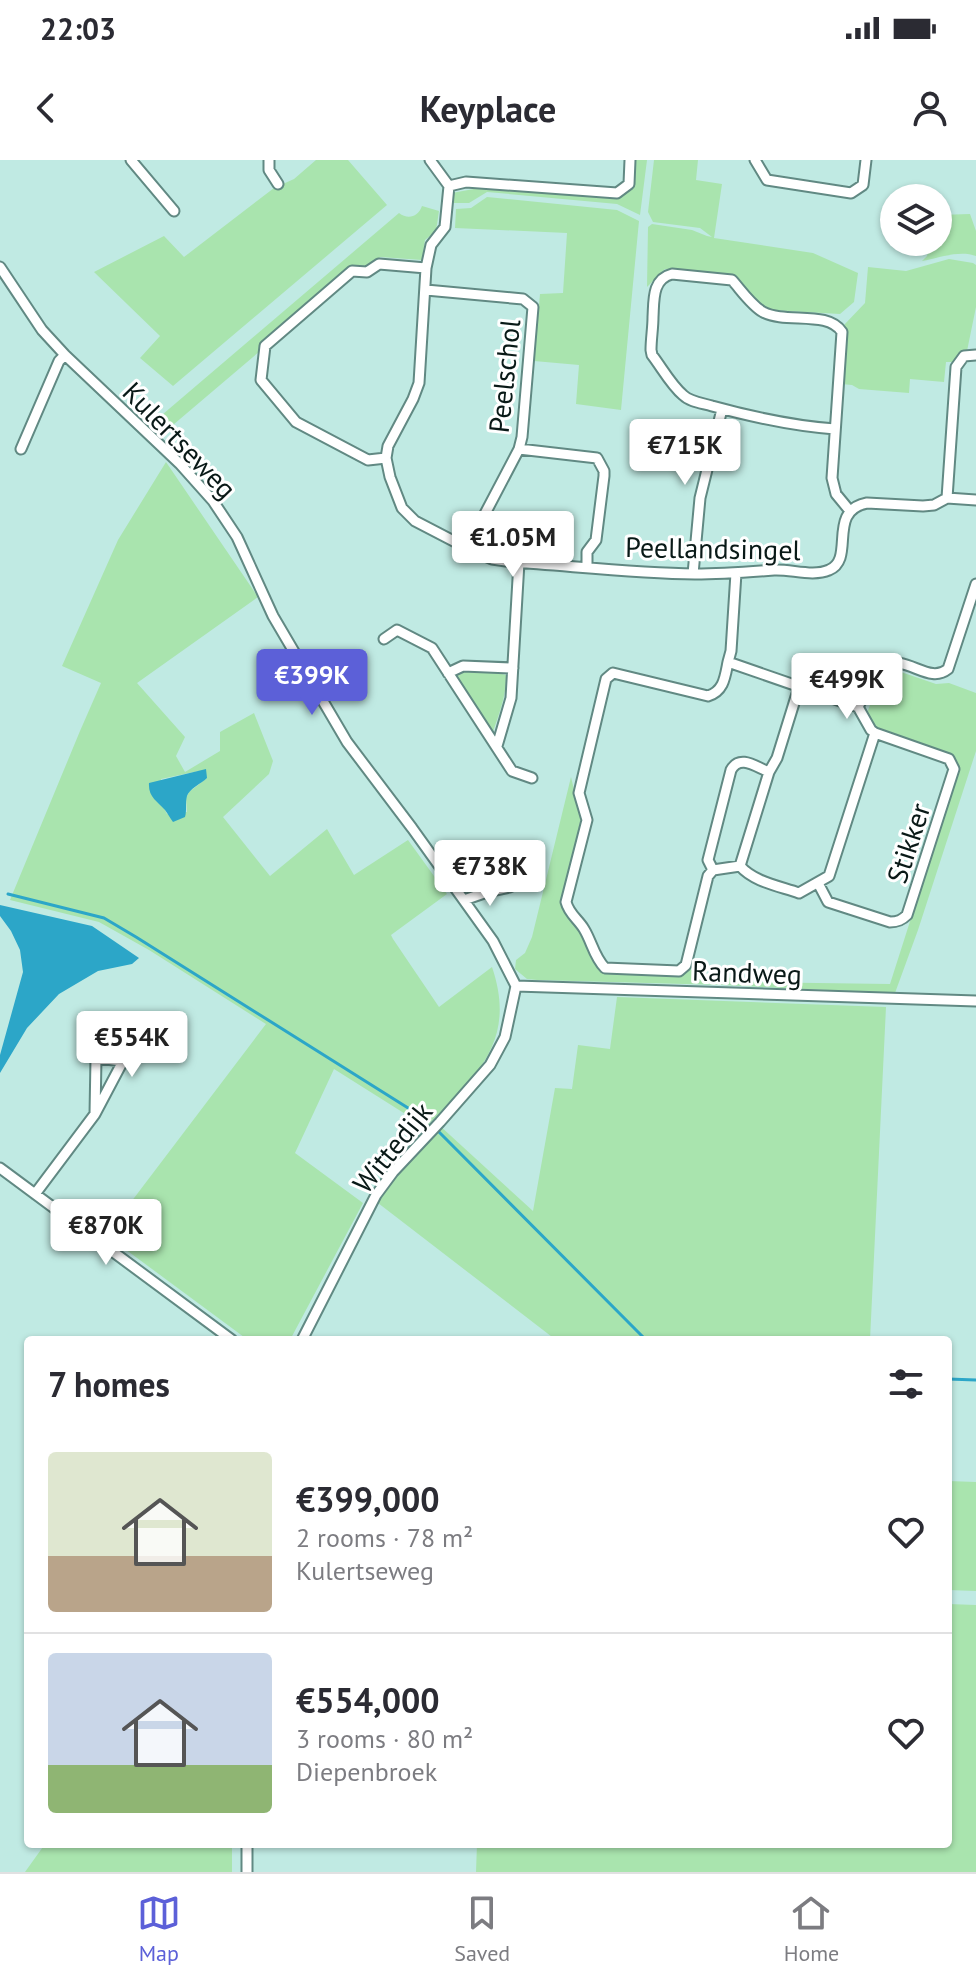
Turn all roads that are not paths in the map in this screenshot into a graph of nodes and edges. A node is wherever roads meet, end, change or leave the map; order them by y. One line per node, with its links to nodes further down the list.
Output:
1 (131, 160): 9 (street)
2 (269, 160): 7 (street)
3 (430, 160): 8 (street)
4 (630, 160): 8 (street)
5 (755, 160): 6 (street)
6 (866, 160)
7 (278, 184)
8 (449, 186): 11 (street)
9 (174, 211)
10 (0, 267): 13 (street, Kulertseweg)
11 (426, 268): 12 (street); 19 (street)
12 (426, 290): 18 (street, Peelschol); 19 (street)
13 (65, 355): 17 (street); 43 (street, Kulertseweg)
14 (976, 355): 20 (street)
15 (722, 409): 16 (street); 16 (street); 27 (street)
16 (835, 429): 22 (street)
17 (21, 449)
18 (519, 449): 23 (street, Peelschol); 25 (street)
19 (386, 458): 23 (street, Peellandsingel)
20 (947, 498): 21 (street); 22 (street)
21 (976, 500)
22 (850, 511): 26 (street, Peellandsingel)
23 (467, 548): 24 (street, Peellandsingel)
24 (519, 562): 25 (street, Peellandsingel); 31 (street)
25 (587, 567): 27 (street, Peellandsingel)
26 (736, 573): 27 (street, Peellandsingel); 30 (street)
27 (693, 574)
28 (976, 584): 34 (street)
29 (384, 639): 32 (street)
30 (728, 662): 33 (street); 40 (street)
31 (513, 668): 32 (street); 36 (street)
32 (448, 673): 36 (street)
33 (799, 687): 34 (street); 37 (street)
34 (858, 707): 35 (street)
35 (875, 733): 41 (street); 41 (street, Stikker)
36 (497, 746): 38 (street)
37 (769, 772): 39 (street); 40 (street)
38 (532, 778)
39 (740, 866): 40 (street); 41 (street)
40 (713, 870)
41 (818, 883)
42 (510, 887): 43 (street)
43 (464, 900): 44 (street, Kulertseweg)
44 (516, 986): 45 (street, Randweg); 50 (street, Wittedijk)
45 (976, 1001)
46 (95, 1114): 46 (street); 48 (street)
47 (0, 1168): 48 (street)
48 (35, 1194): 49 (street)
49 (227, 1336)
50 (304, 1336)
51 (247, 1848): 52 (street)
52 (247, 1872)

